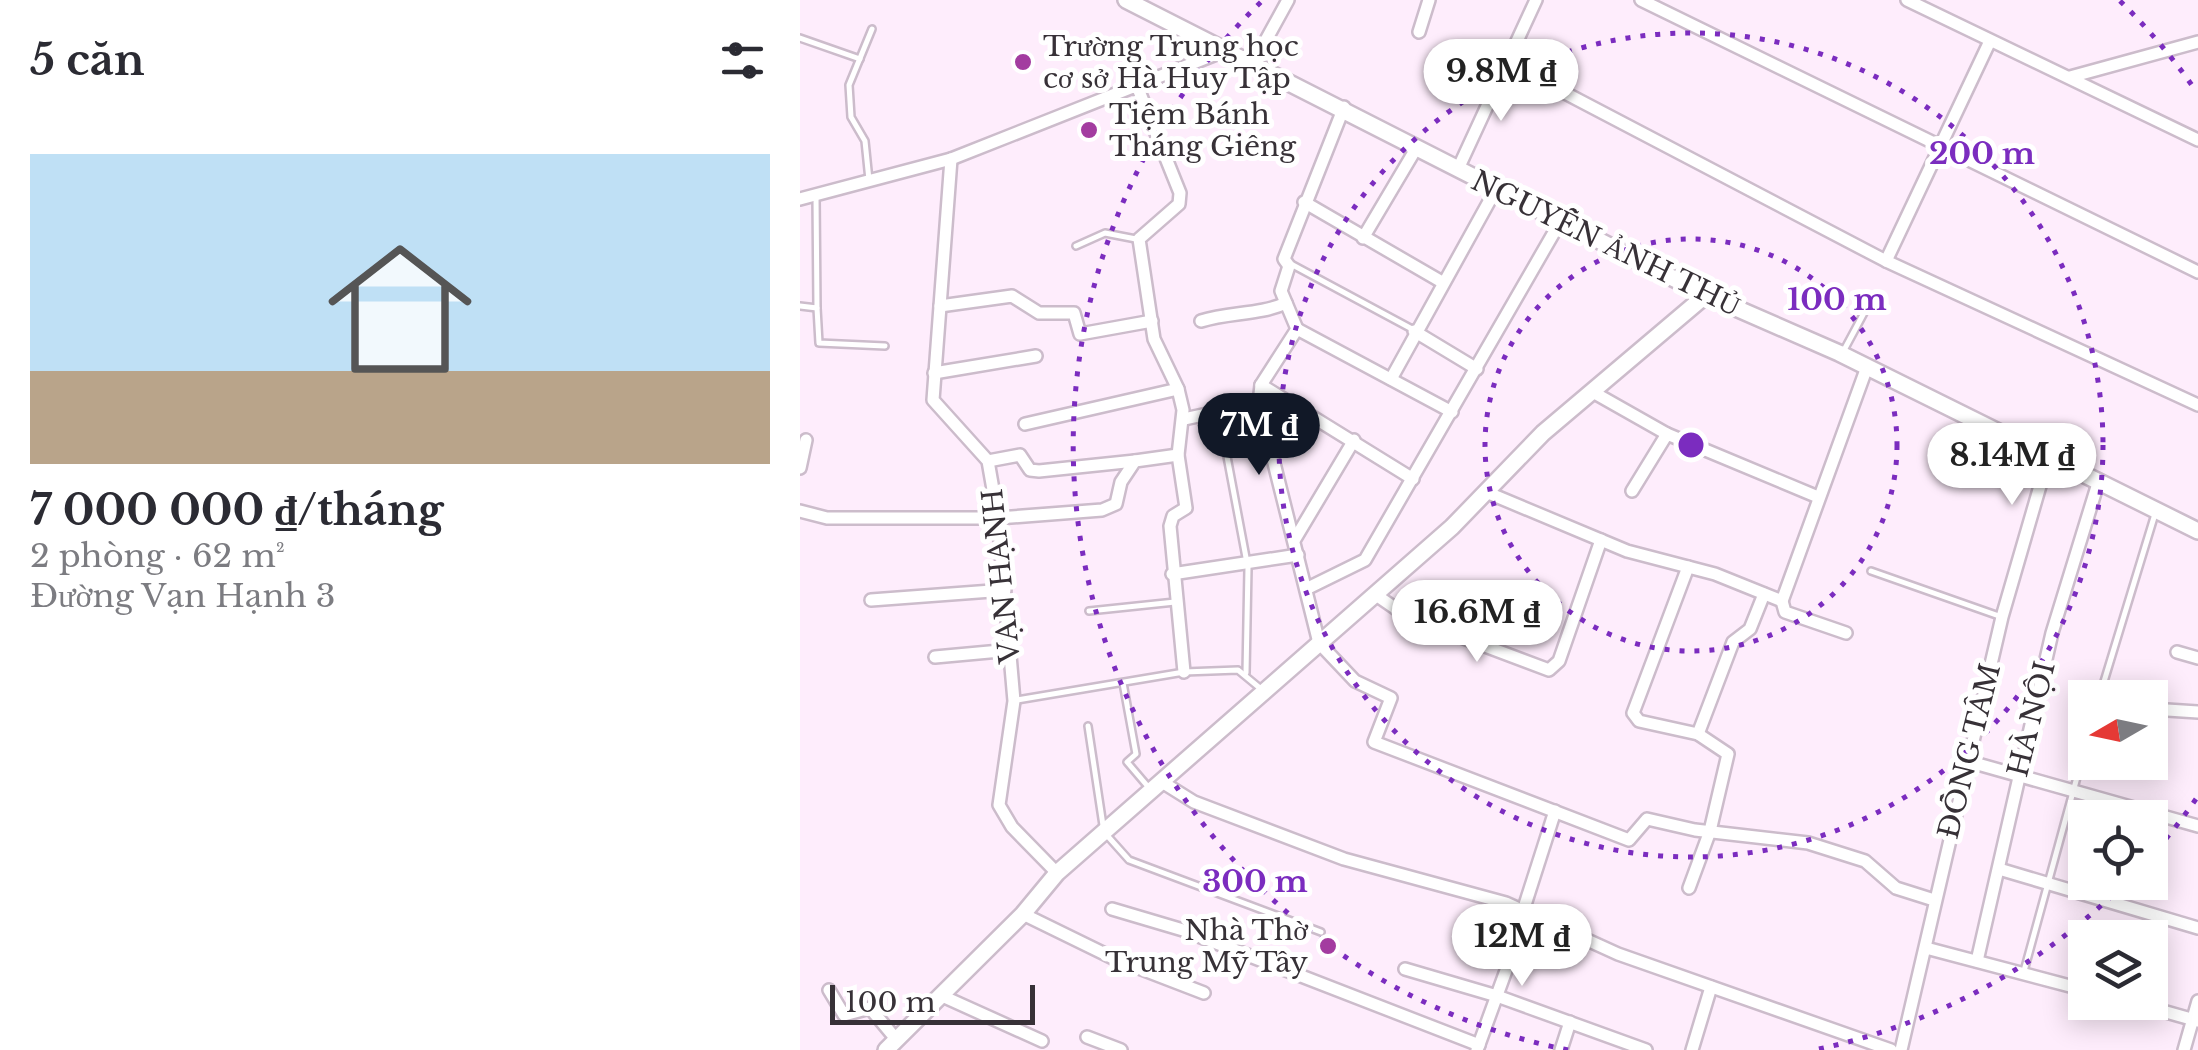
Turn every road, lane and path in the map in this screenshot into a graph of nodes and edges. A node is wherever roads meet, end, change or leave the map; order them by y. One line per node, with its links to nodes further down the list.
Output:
1 (1126, 0): 12 (main road, NGUYỄN ẢNH THỦ)
2 (1288, 0): 14 (street)
3 (1429, 0): 8 (street)
4 (1536, 0): 15 (street)
5 (1641, 0): 21 (street)
6 (1906, 0): 10 (street)
7 (872, 29): 13 (lane)
8 (1419, 32)
9 (800, 38): 13 (lane)
10 (1990, 41): 16 (street); 21 (street)
11 (2198, 42): 16 (street)
12 (1229, 49): 14 (main road, NGUYỄN ẢNH THỦ); 17 (street)
13 (860, 59): 24 (lane)
14 (1254, 62): 18 (main road, NGUYỄN ẢNH THỦ)
15 (1506, 62): 23 (street); 33 (street)
16 (2070, 77): 19 (street)
17 (1137, 86): 22 (street); 31 (street)
18 (1344, 107): 20 (main road, NGUYỄN ẢNH THỦ); 28 (street)
19 (2198, 140)
20 (1417, 146): 23 (main road, NGUYỄN ẢNH THỦ); 30 (street)
21 (1942, 146): 33 (street); 35 (street)
22 (951, 159): 24 (street); 41 (street, VẠN HẠNH)
23 (1458, 169): 25 (main road, NGUYỄN ẢNH THỦ)
24 (869, 183): 26 (street)
25 (1496, 189): 29 (main road, NGUYỄN ẢNH THỦ); 36 (street)
26 (816, 196): 27 (street); 42 (lane)
27 (800, 198)
28 (1304, 202): 30 (street); 34 (street)
29 (1560, 222): 37 (main road, NGUYỄN ẢNH THỦ); 51 (street)
30 (1362, 238): 36 (street)
31 (1138, 239): 32 (lane); 43 (street)
32 (1076, 246)
33 (1886, 261): 58 (street)
34 (1289, 263): 39 (street); 46 (lane)
35 (2198, 272)
36 (1442, 282): 46 (street)
37 (1706, 295): 48 (main road, NGUYỄN ẢNH THỦ); 56 (main road)
38 (1872, 298): 48 (lane)
39 (1286, 302): 44 (street); 45 (street)
40 (800, 306): 42 (lane)
41 (940, 306): 43 (street); 52 (street, VẠN HẠNH)
42 (817, 308): 47 (lane)
43 (1152, 320): 55 (street)
44 (1201, 321)
45 (1297, 329): 53 (street); 54 (street)
46 (1414, 331): 51 (street); 53 (street)
47 (885, 346)
48 (1842, 354): 50 (main road, NGUYỄN ẢNH THỦ)
49 (1036, 356): 52 (street)
50 (1868, 368): 67 (main road, NGUYỄN ẢNH THỦ); 75 (street)
51 (1476, 370): 60 (street)
52 (934, 373): 69 (street, VẠN HẠNH)
53 (1390, 380): 60 (street)
54 (1261, 385): 57 (street); 65 (street)
55 (1178, 388): 61 (street); 62 (street)
56 (1592, 391): 63 (street); 74 (main road)
57 (1259, 404): 59 (street); 80 (street)
58 (2198, 405)
59 (1219, 411): 61 (street); 83 (lane)
60 (1452, 412): 71 (street)
61 (1184, 419): 66 (street)
62 (1025, 424)
63 (1667, 434): 73 (street); 75 (street)
64 (806, 440): 70 (street)
65 (1354, 440): 71 (street); 80 (street)
66 (1178, 454): 68 (street); 86 (street)
67 (2049, 455): 72 (main road, NGUYỄN ẢNH THỦ); 95 (street, ĐỒNG TÂM)
68 (1135, 460): 69 (street); 78 (street)
69 (988, 461): 78 (street, VẠN HẠNH)
70 (800, 468)
71 (1413, 479): 87 (street)
72 (2099, 480): 76 (main road, NGUYỄN ẢNH THỦ); 113 (street, HÀ NỘI)
73 (1632, 491)
74 (1486, 492): 81 (street); 90 (main road)
75 (1818, 497): 92 (street)
76 (2156, 509): 79 (main road, NGUYỄN ẢNH THỦ); 104 (lane)
77 (800, 510): 78 (street)
78 (998, 518): 88 (street, VẠN HẠNH)
79 (2198, 531)
80 (1294, 538): 82 (street)
81 (1601, 540): 84 (street); 90 (street)
82 (1298, 555): 83 (street); 87 (street)
83 (1247, 564): 86 (street); 103 (lane)
84 (1688, 567): 89 (street); 111 (street)
85 (1871, 571): 95 (lane)
86 (1172, 574): 93 (street)
87 (1306, 589): 97 (street)
88 (1005, 590): 91 (street); 98 (street, VẠN HẠNH)
89 (1764, 594): 92 (street); 111 (street)
90 (1376, 595): 97 (main road)
91 (871, 600)
92 (1782, 601): 96 (street)
93 (1175, 602): 94 (lane); 102 (street)
94 (1089, 611)
95 (2002, 617): 112 (street, ĐỒNG TÂM)
96 (1846, 632)
97 (1318, 643): 106 (main road); 118 (street)
98 (1011, 650): 100 (street); 107 (street, VẠN HẠNH)
99 (2177, 652): 101 (street)
100 (935, 657)
101 (2198, 658)
102 (1184, 672): 103 (lane); 105 (lane)
103 (1246, 673): 106 (lane)
104 (2105, 680)
105 (1123, 683): 107 (lane); 115 (lane)
106 (1262, 690): 115 (main road)
107 (1014, 700): 124 (street, VẠN HẠNH)
108 (2168, 710): 109 (street)
109 (2198, 712)
110 (1088, 726): 122 (lane)
111 (1698, 734): 121 (street)
112 (1967, 761): 113 (street); 127 (street, ĐỒNG TÂM)
113 (2016, 776): 116 (street); 123 (street, HÀ NỘI)
114 (2076, 780): 116 (lane)
115 (1157, 786): 122 (main road); 129 (street)
116 (2072, 793): 117 (street); 125 (lane)
117 (2099, 800)
118 (1555, 812): 121 (street); 129 (street)
119 (2168, 818): 120 (street)
120 (2198, 826)
121 (1710, 831): 126 (street); 127 (street)
122 (1104, 832): 124 (main road); 132 (lane)
123 (1999, 869): 125 (street); 134 (street, HÀ NỘI)
124 (1057, 872): 130 (main road)
125 (2051, 884): 131 (street); 136 (lane)
126 (1689, 888)
127 (1934, 900): 133 (street, ĐỒNG TÂM)
128 (1112, 909): 150 (street)
129 (1525, 912): 138 (street); 142 (street)
130 (1023, 914): 140 (street); 141 (main road)
131 (2198, 928)
132 (1322, 932)
133 (1926, 948): 134 (street); 156 (street, ĐỒNG TÂM)
134 (1977, 961): 136 (street)
135 (1405, 970): 142 (street)
136 (2023, 974): 137 (street)
137 (2068, 986)
138 (1711, 987): 154 (street); 155 (street)
139 (829, 990): 149 (street)
140 (1204, 993)
141 (940, 995): 148 (street); 149 (main road)
142 (1497, 996): 146 (street); 150 (street)
143 (2198, 1001): 145 (street)
144 (2168, 1012): 145 (street)
145 (2195, 1020): 157 (street)
146 (1570, 1022): 152 (street); 153 (street)
147 (1087, 1037): 151 (street)
148 (1042, 1041)
149 (891, 1044)
150 (1478, 1047)
151 (1121, 1050)
152 (1561, 1050)
153 (1646, 1050)
154 (1692, 1050)
155 (1892, 1050)
156 (1901, 1050)
157 (2184, 1050)

